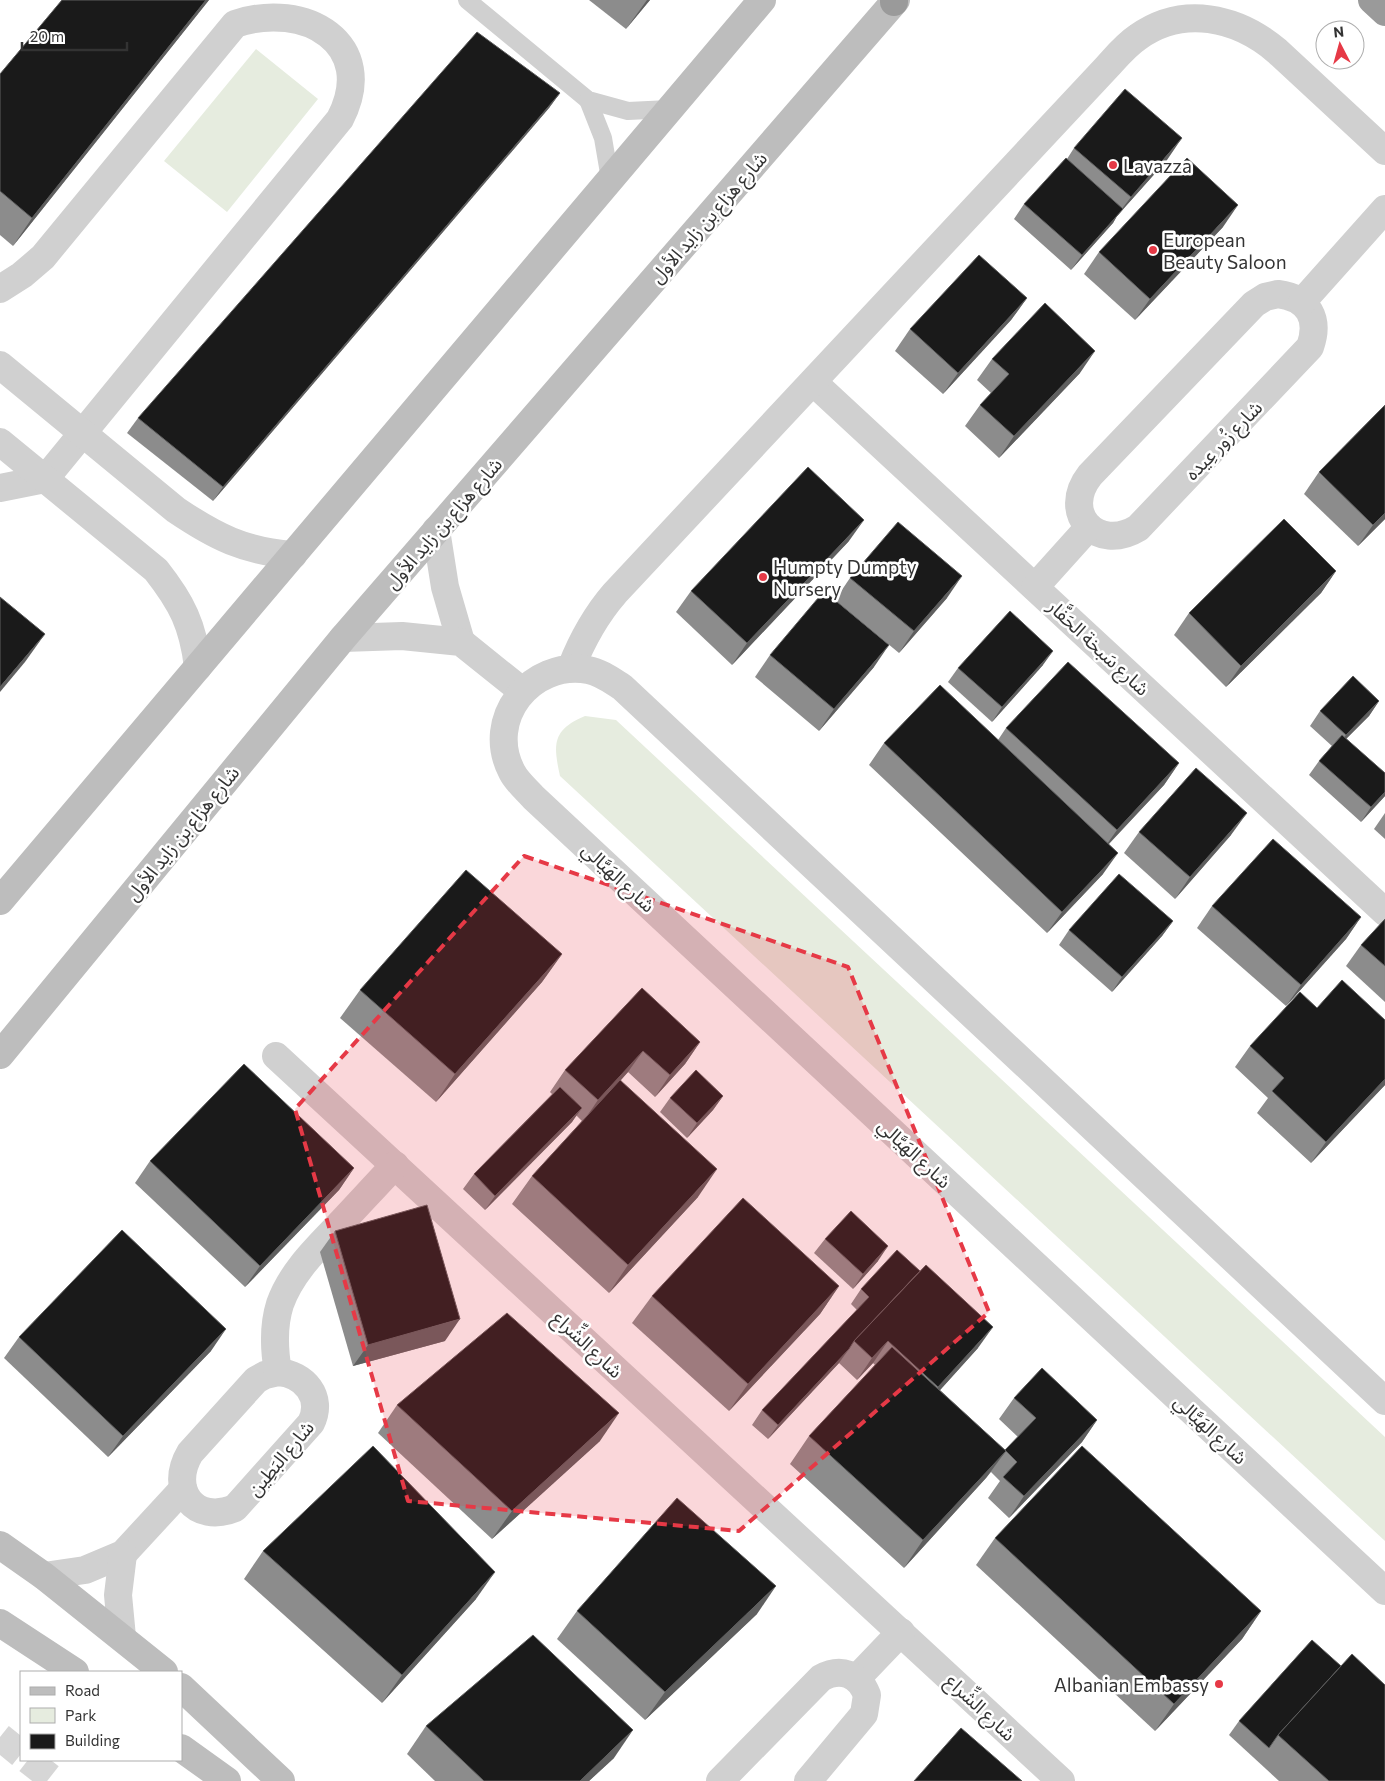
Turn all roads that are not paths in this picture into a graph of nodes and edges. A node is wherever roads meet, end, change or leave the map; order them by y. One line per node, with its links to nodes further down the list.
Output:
1 (467, 0): 6 (lane)
2 (762, 0): 7 (main road)
3 (1372, 0): 5 (highway)
4 (895, 1): 20 (main road, شارع هزاع بن زايد الأول)
5 (1385, 12)
6 (588, 100): 7 (lane); 9 (lane)
7 (669, 109): 9 (main road)
8 (1385, 151): 14 (street)
9 (610, 179): 21 (main road)
10 (1385, 209): 12 (street)
11 (0, 289): 15 (street)
12 (1302, 302): 19 (street); 19 (street, شارع زُور عِيده)
13 (0, 365): 15 (street)
14 (813, 382): 22 (street, شارع سَبخة الحَفَّار); 26 (street)
15 (83, 433): 17 (street); 21 (street)
16 (0, 442): 17 (street)
17 (45, 479): 18 (street); 25 (street)
18 (0, 488)
19 (1089, 527): 22 (street)
20 (436, 530): 23 (main road, شارع هزاع بن زايد الأول); 24 (street)
21 (293, 555): 25 (main road)
22 (1035, 587): 29 (street, شارع سَبخة الحَفَّار)
23 (343, 638): 24 (street); 30 (main road, شارع هزاع بن زايد الأول)
24 (461, 642): 27 (street)
25 (198, 667): 28 (main road)
26 (571, 668): 27 (street, شارع الهَيَّالي); 34 (street, شارع الهَيَّالي)
27 (522, 691): 39 (street, شارع الهَيَّالي)
28 (0, 901)
29 (1385, 912)
30 (0, 1055)
31 (276, 1056): 32 (street, شارع الشِّراع)
32 (395, 1165): 33 (street); 41 (street, شارع الشِّراع)
33 (278, 1372): 35 (street); 35 (street, شارع البَطِين)
34 (1385, 1401)
35 (183, 1489): 37 (street)
36 (0, 1545): 38 (main road)
37 (123, 1554): 38 (street); 42 (street)
38 (44, 1576): 42 (main road)
39 (1385, 1591)
40 (0, 1623): 43 (main road)
41 (901, 1632): 45 (street); 52 (street, شارع الشِّراع)
42 (122, 1637): 44 (main road)
43 (73, 1671)
44 (163, 1671)
45 (857, 1678): 50 (street); 51 (street)
46 (182, 1688): 49 (main road)
47 (182, 1749): 48 (main road)
48 (227, 1781)
49 (281, 1781)
50 (720, 1781)
51 (808, 1781)
52 (1061, 1781)

